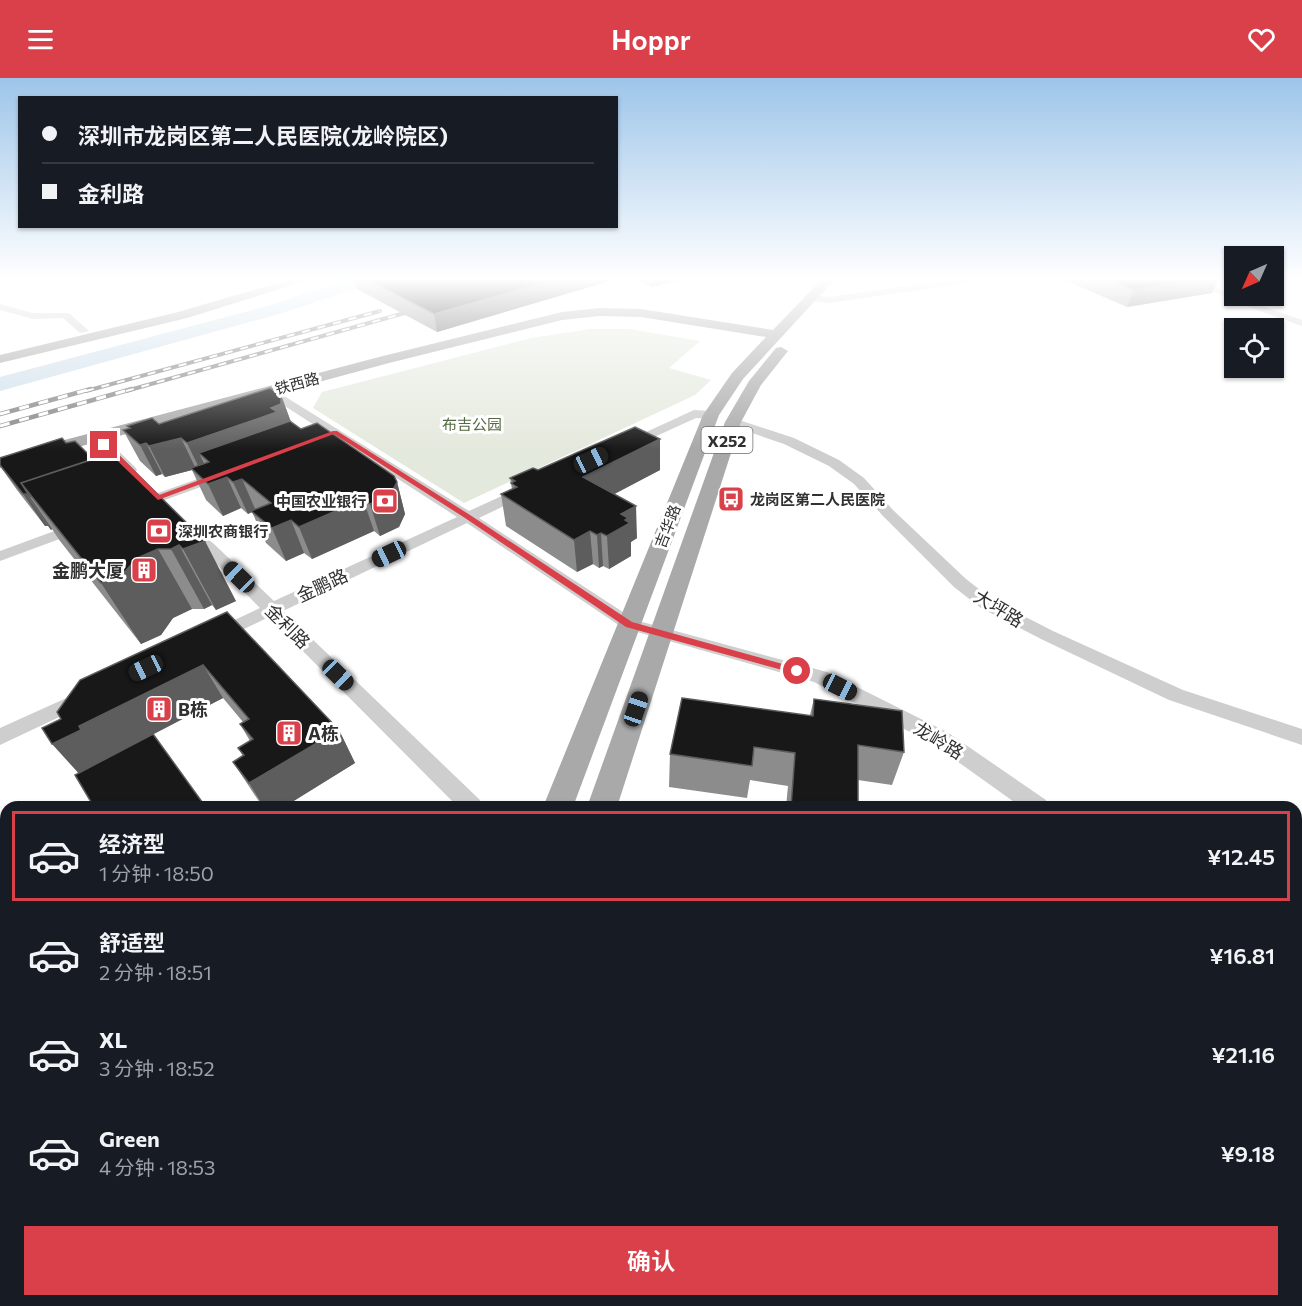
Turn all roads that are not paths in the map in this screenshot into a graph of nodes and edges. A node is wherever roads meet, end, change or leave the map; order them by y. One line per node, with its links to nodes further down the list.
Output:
1 (70, 335): 10 (main road)
2 (97, 335): 11 (main road)
3 (486, 335): 15 (main road, 铁西路)
4 (523, 335): 12 (main road, 铁西路)
5 (751, 335): 9 (main road, 铁西路)
6 (757, 335): 9 (main road, 铁西路)
7 (774, 335): 9 (main road, 吉华路 / X252)
8 (795, 335): 14 (main road, 吉华路 / X252)
9 (771, 338): 13 (main road, 吉华路 / X252)
10 (0, 352)
11 (0, 359)
12 (281, 398): 15 (main road, 铁西路); 16 (street, 龙岭路)
13 (711, 415): 19 (street); 30 (main road, 吉华路 / X252)
14 (733, 422): 31 (main road, 吉华路 / X252); 34 (street, 大坪路)
15 (137, 431): 18 (main road, 铁西路); 20 (main road, 铁西路)
16 (335, 432): 17 (street); 26 (street, 龙岭路)
17 (313, 440)
18 (104, 445): 22 (main road, 铁西路); 24 (street, 金利路)
19 (608, 453)
20 (0, 463)
21 (236, 469): 24 (street)
22 (0, 473)
23 (532, 487): 26 (street, 金鹏路)
24 (158, 498): 25 (street); 29 (street, 金利路)
25 (116, 513)
26 (468, 516): 29 (street, 金鹏路); 30 (street, 龙岭路)
27 (95, 521): 28 (street)
28 (0, 556)
29 (271, 609): 32 (street, 金鹏路); 36 (street, 金利路)
30 (629, 624): 31 (street, 龙岭路); 37 (main road, 吉华路 / X252)
31 (661, 633): 38 (main road, 吉华路 / X252); 39 (street, 龙岭路)
32 (206, 640)
33 (98, 691): 35 (street)
34 (1302, 736)
35 (0, 737)
36 (466, 801)
37 (560, 801)
38 (604, 801)
39 (1029, 801)

